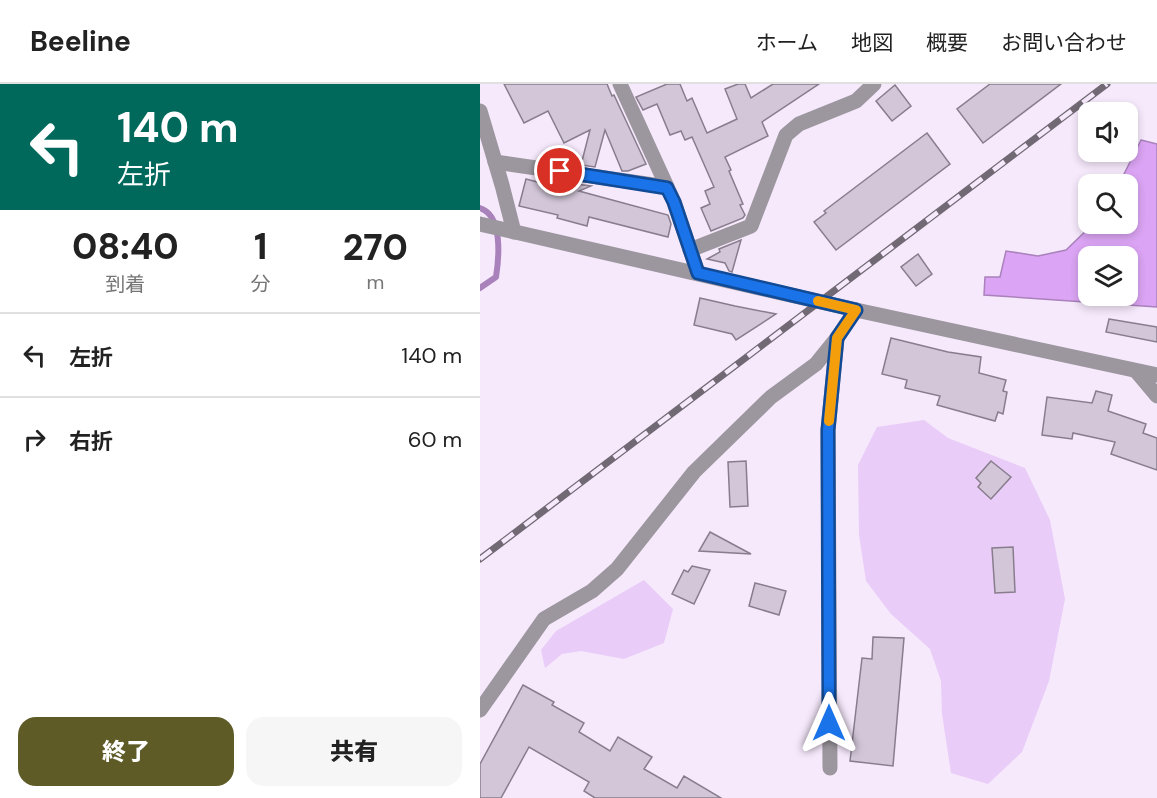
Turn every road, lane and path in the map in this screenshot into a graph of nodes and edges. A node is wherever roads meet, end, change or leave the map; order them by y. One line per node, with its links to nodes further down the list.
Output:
1 (620, 84): 5 (street)
2 (874, 84): 8 (street)
3 (480, 111): 4 (street)
4 (495, 162): 5 (street); 7 (street)
5 (667, 188): 8 (street)
6 (480, 224): 7 (street)
7 (514, 232): 9 (street)
8 (690, 250): 9 (street)
9 (698, 273): 10 (street)
10 (856, 310): 11 (street); 12 (street)
11 (837, 338): 15 (street); 16 (street)
12 (1136, 371): 13 (street); 14 (street)
13 (1157, 375)
14 (1157, 396)
15 (480, 710)
16 (830, 768)

